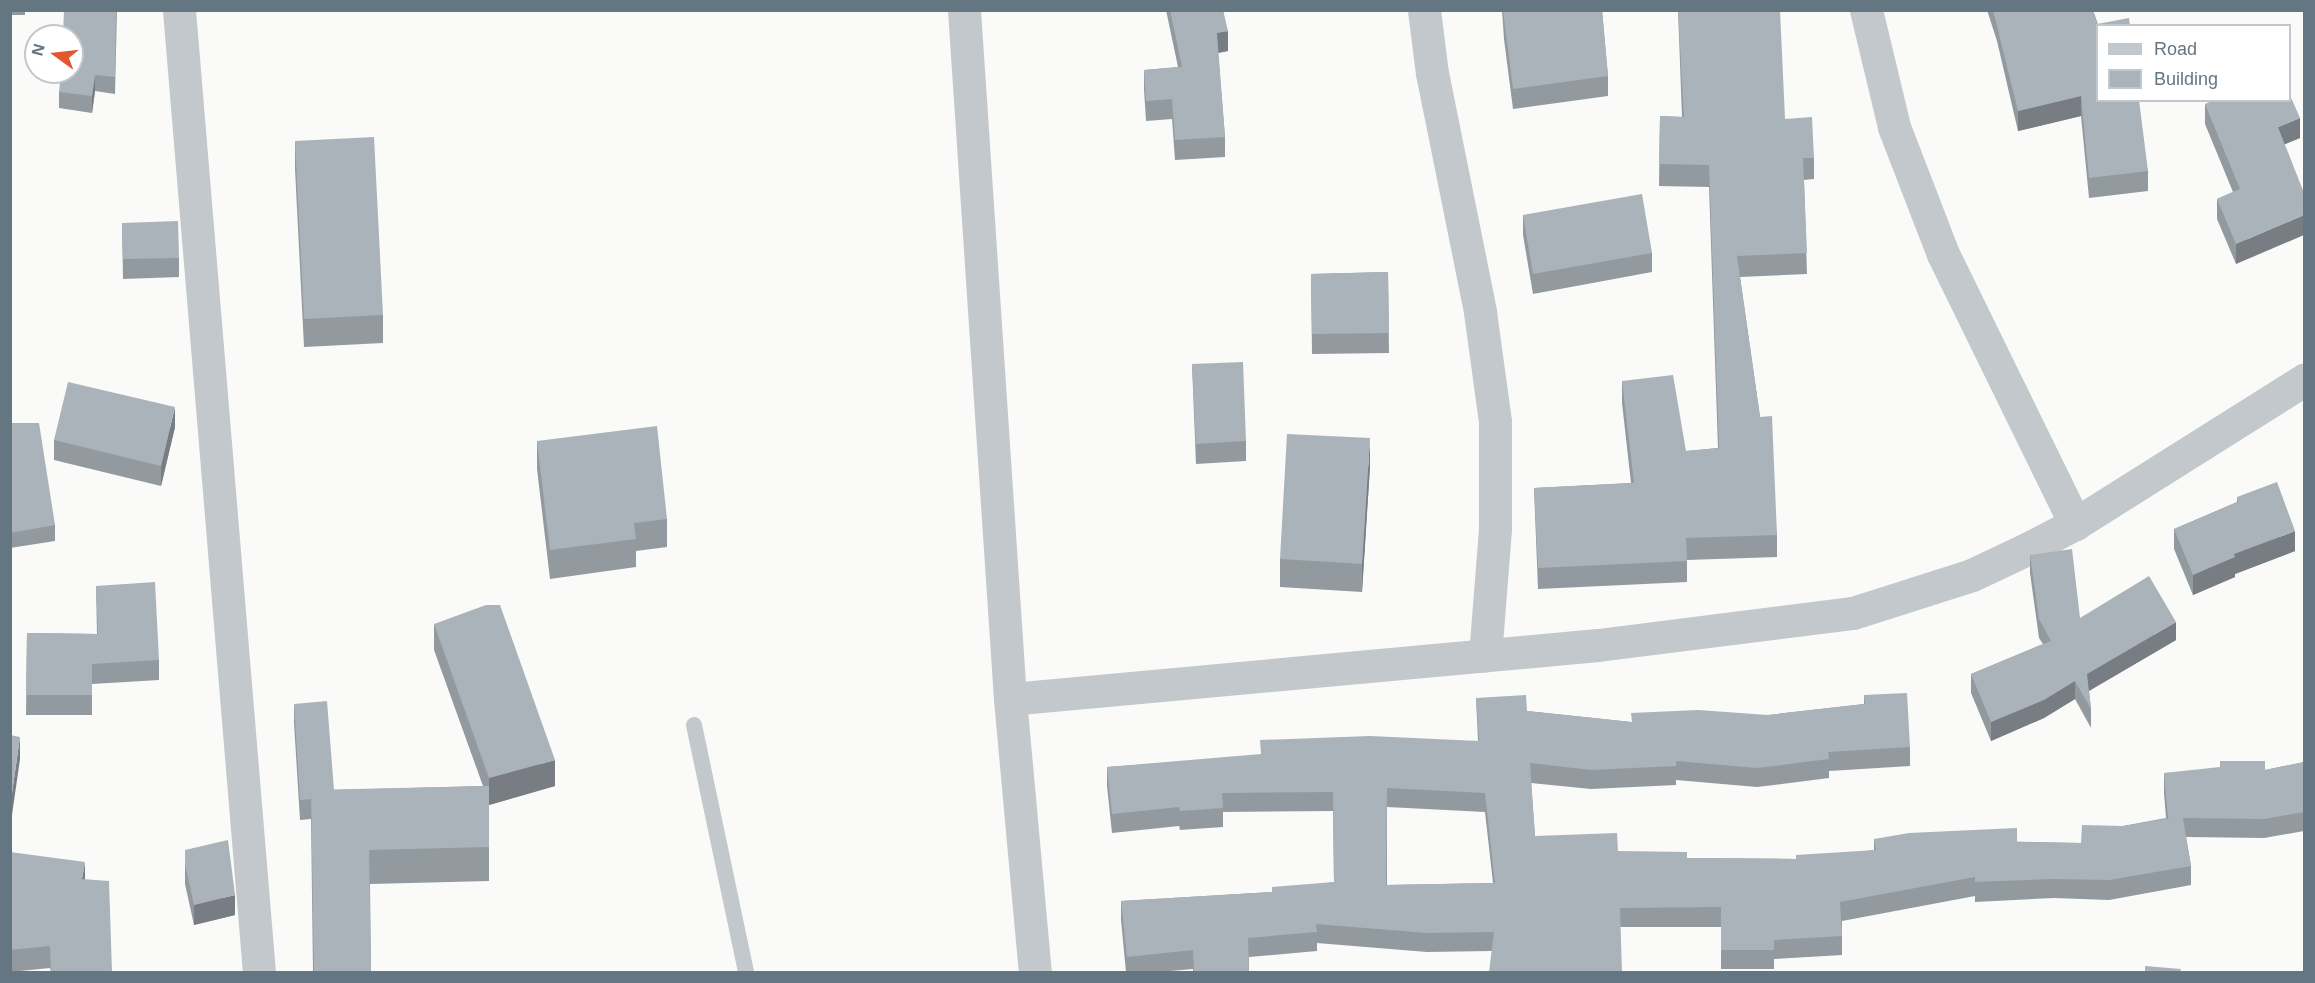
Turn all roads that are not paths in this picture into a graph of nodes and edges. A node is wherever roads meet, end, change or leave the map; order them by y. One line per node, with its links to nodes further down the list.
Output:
1 (179, 10): 10 (street)
2 (964, 10): 8 (street)
3 (1424, 10): 7 (street)
4 (1866, 10): 6 (street)
5 (2304, 380): 6 (street)
6 (2075, 524): 7 (street)
7 (1485, 656): 8 (street)
8 (1010, 699): 12 (street)
9 (694, 725): 11 (lane)
10 (259, 972)
11 (746, 972)
12 (1035, 972)

